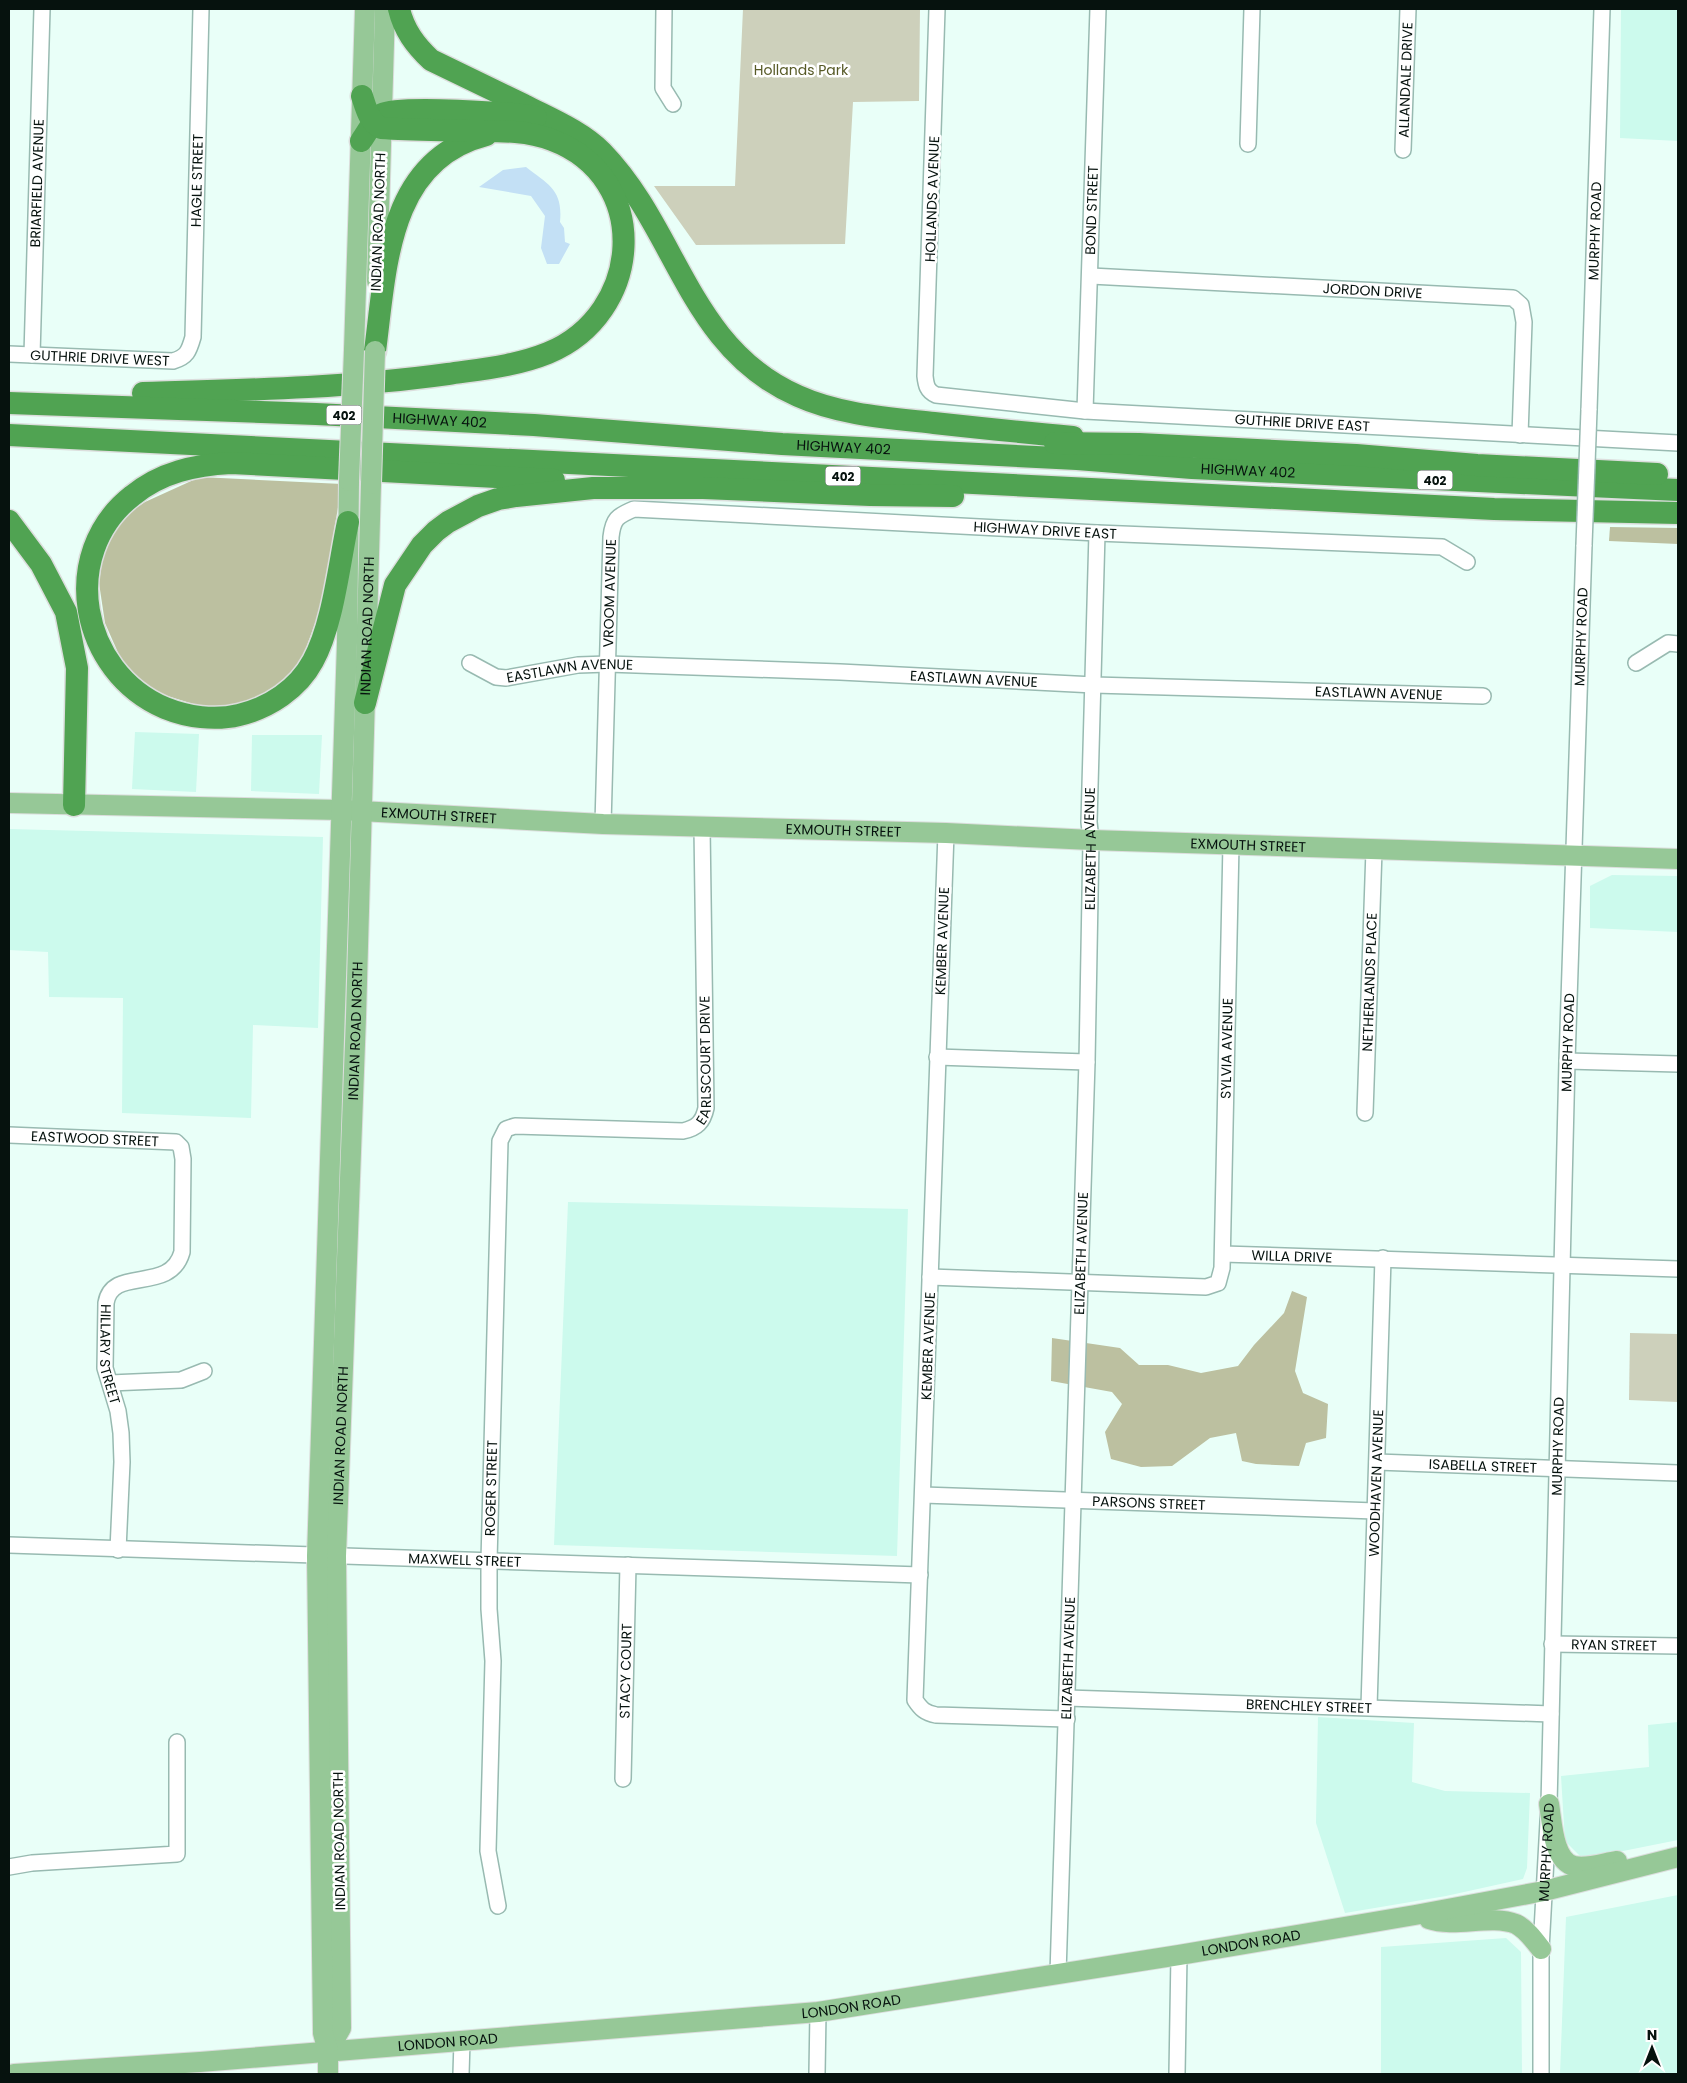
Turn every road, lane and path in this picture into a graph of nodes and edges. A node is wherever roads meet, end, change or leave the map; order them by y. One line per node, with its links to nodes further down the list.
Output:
1 (42, 9): 23 (street, BRIARFIELD AVENUE)
2 (201, 9): 21 (street, HAGLE STREET)
3 (365, 9): 12 (main road)
4 (385, 9): 15 (main road, INDIAN ROAD NORTH)
5 (399, 9): 14 (highway)
6 (664, 9): 13 (street)
7 (937, 9): 25 (street, HOLLANDS AVENUE)
8 (1098, 9): 19 (street, BOND STREET)
9 (1252, 9): 17 (street)
10 (1408, 9): 18 (street, ALLANDALE DRIVE)
11 (1602, 9): 62 (street, MURPHY ROAD, bridge)
12 (362, 96): 15 (highway)
13 (673, 104)
14 (556, 121): 15 (highway); 33 (highway)
15 (374, 126): 16 (highway); 20 (main road, INDIAN ROAD NORTH)
16 (516, 132): 20 (highway); 26 (highway)
17 (1248, 144)
18 (1403, 150)
19 (1091, 276): 28 (street, BOND STREET); 31 (street, JORDON DRIVE)
20 (364, 350): 42 (main road, INDIAN ROAD NORTH, bridge); 51 (main road, INDIAN ROAD NORTH, bridge)
21 (188, 353): 23 (street, GUTHRIE DRIVE WEST)
22 (9, 354): 23 (street, GUTHRIE DRIVE WEST)
23 (32, 355)
24 (9, 388): 26 (highway)
25 (928, 389): 28 (street, GUTHRIE DRIVE EAST)
26 (143, 393): 33 (highway)
27 (9, 403): 34 (highway, HIGHWAY 402 / 402)
28 (1085, 411): 31 (street, GUTHRIE DRIVE EAST)
29 (9, 414): 34 (highway)
30 (9, 434): 38 (highway, HIGHWAY 402 / 402)
31 (1520, 435): 32 (street, GUTHRIE DRIVE EAST)
32 (1678, 443)
33 (1139, 444): 35 (highway)
34 (1192, 468): 37 (highway, HIGHWAY 402 / 402)
35 (1678, 475)
36 (703, 488): 38 (highway); 42 (highway); 51 (highway)
37 (1678, 490)
38 (1494, 509): 39 (highway, HIGHWAY 402 / 402)
39 (1678, 513)
40 (619, 516): 43 (street, HIGHWAY DRIVE EAST); 48 (street, VROOM AVENUE)
41 (9, 521): 53 (highway)
42 (348, 522): 54 (main road, INDIAN ROAD NORTH)
43 (1097, 533): 44 (street, HIGHWAY DRIVE EAST); 49 (street, ELIZABETH AVENUE)
44 (1468, 562)
45 (1678, 644): 47 (street)
46 (470, 662): 48 (street, EASTLAWN AVENUE)
47 (1636, 663)
48 (608, 664): 49 (street, EASTLAWN AVENUE); 56 (street, VROOM AVENUE)
49 (1094, 685): 50 (street, EASTLAWN AVENUE); 59 (street, ELIZABETH AVENUE)
50 (1483, 696)
51 (364, 703): 55 (main road, INDIAN ROAD NORTH)
52 (9, 803): 53 (main road, EXMOUTH STREET)
53 (74, 805): 54 (main road, EXMOUTH STREET)
54 (341, 810): 55 (main road, EXMOUTH STREET); 88 (main road, INDIAN ROAD NORTH)
55 (362, 812): 56 (main road, EXMOUTH STREET); 88 (main road, INDIAN ROAD NORTH)
56 (603, 824): 57 (main road, EXMOUTH STREET)
57 (702, 827): 58 (main road, EXMOUTH STREET); 69 (street, EARLSCOURT DRIVE)
58 (946, 833): 59 (main road, EXMOUTH STREET); 64 (street, KEMBER AVENUE)
59 (1091, 840): 60 (main road, EXMOUTH STREET); 66 (street, ELIZABETH AVENUE)
60 (1231, 844): 61 (main road, EXMOUTH STREET); 72 (street, SYLVIA AVENUE)
61 (1374, 850): 62 (main road, EXMOUTH STREET); 68 (street, NETHERLANDS PLACE)
62 (1575, 856): 63 (main road, EXMOUTH STREET); 65 (street, MURPHY ROAD)
63 (1678, 859)
64 (937, 1057): 66 (street); 76 (street, KEMBER AVENUE)
65 (1567, 1061): 67 (street); 74 (street, MURPHY ROAD)
66 (1087, 1062): 77 (street, ELIZABETH AVENUE)
67 (1678, 1064)
68 (1366, 1114)
69 (534, 1127): 89 (street, ROGER STREET)
70 (9, 1136): 71 (street, EASTWOOD STREET)
71 (181, 1147): 79 (street, HILLARY STREET)
72 (1223, 1254): 73 (street, WILLA DRIVE); 77 (street)
73 (1383, 1258): 74 (street, WILLA DRIVE); 80 (street, WOODHAVEN AVENUE)
74 (1562, 1264): 75 (street, WILLA DRIVE); 81 (street, MURPHY ROAD)
75 (1678, 1268)
76 (930, 1277): 77 (street); 83 (street, KEMBER AVENUE)
77 (1080, 1283): 84 (street, ELIZABETH AVENUE)
78 (204, 1371): 79 (street)
79 (110, 1383): 87 (street, HILLARY STREET)
80 (1377, 1462): 81 (street, ISABELLA STREET); 85 (street, WOODHAVEN AVENUE)
81 (1557, 1468): 82 (street, ISABELLA STREET); 92 (street, MURPHY ROAD)
82 (1678, 1473)
83 (923, 1494): 84 (street, PARSONS STREET); 91 (street, KEMBER AVENUE)
84 (1073, 1501): 85 (street, PARSONS STREET); 94 (street, ELIZABETH AVENUE)
85 (1375, 1511): 95 (street, WOODHAVEN AVENUE)
86 (9, 1546): 87 (street, MAXWELL STREET)
87 (118, 1550): 88 (street, MAXWELL STREET)
88 (326, 1556): 89 (street, MAXWELL STREET); 111 (main road, INDIAN ROAD NORTH)
89 (488, 1561): 90 (street, MAXWELL STREET); 104 (street, ROGER STREET)
90 (628, 1565): 91 (street, MAXWELL STREET); 99 (street, STACY COURT)
91 (920, 1575): 97 (street, KEMBER AVENUE)
92 (1552, 1644): 93 (street, RYAN STREET); 96 (street, MURPHY ROAD)
93 (1678, 1646)
94 (1067, 1698): 95 (street, BRENCHLEY STREET); 97 (street, ELIZABETH AVENUE)
95 (1369, 1707): 96 (street, BRENCHLEY STREET)
96 (1551, 1714): 100 (street, MURPHY ROAD)
97 (1067, 1719): 108 (street, ELIZABETH AVENUE)
98 (177, 1742): 102 (street)
99 (623, 1779)
100 (1549, 1804): 101 (main road); 103 (street, MURPHY ROAD)
101 (1678, 1857): 103 (main road, LONDON ROAD)
102 (9, 1867)
103 (1544, 1892): 105 (main road, LONDON ROAD); 106 (street, MURPHY ROAD)
104 (498, 1906)
105 (1415, 1915): 106 (main road); 107 (main road, LONDON ROAD)
106 (1541, 1949): 118 (street, MURPHY ROAD)
107 (1179, 1955): 108 (main road, LONDON ROAD); 117 (street)
108 (1058, 1974): 109 (main road, LONDON ROAD)
109 (818, 2012): 110 (main road, LONDON ROAD); 116 (street)
110 (462, 2041): 111 (main road, LONDON ROAD); 115 (street)
111 (328, 2051): 112 (main road, LONDON ROAD); 114 (main road, INDIAN ROAD NORTH)
112 (200, 2068): 113 (main road, LONDON ROAD)
113 (14, 2074)
114 (328, 2074)
115 (461, 2074)
116 (817, 2074)
117 (1177, 2074)
118 (1541, 2074)

